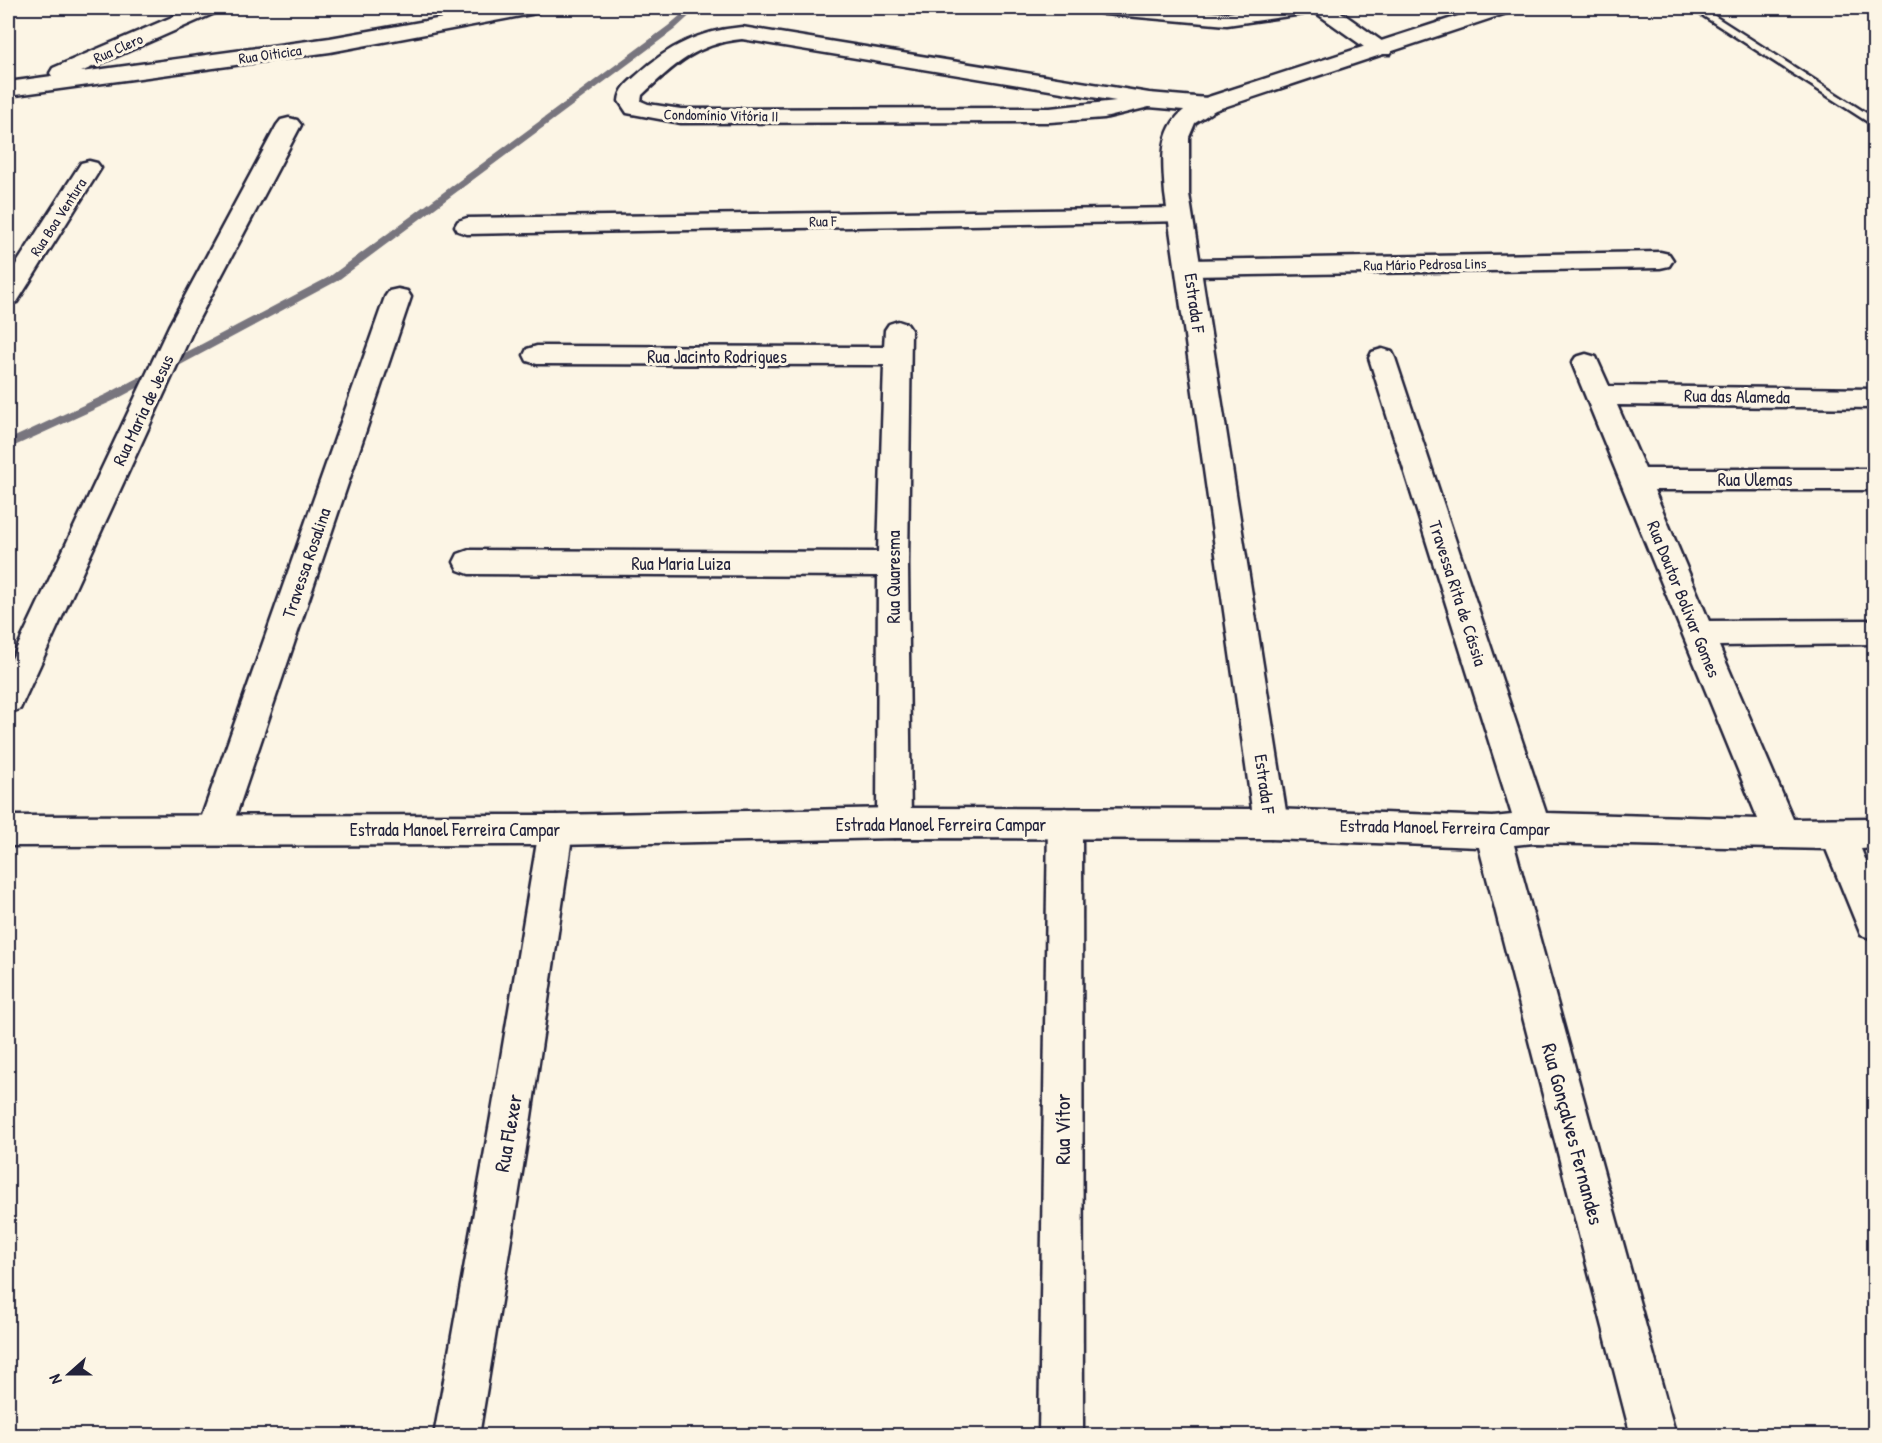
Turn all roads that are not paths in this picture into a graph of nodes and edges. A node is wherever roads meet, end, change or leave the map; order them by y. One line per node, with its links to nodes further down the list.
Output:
1 (210, 8): 9 (street, Rua Clero)
2 (531, 8): 9 (street, Rua Oiticica)
3 (1104, 8): 4 (street)
4 (1303, 8)
5 (1322, 8): 8 (street)
6 (1503, 8): 8 (street, Estrada F)
7 (1696, 8): 12 (lane)
8 (1382, 49): 11 (street, Estrada F)
9 (17, 88)
10 (1149, 100): 10 (street, Condomínio Vitória II); 11 (street, Condomínio Vitória II)
11 (1207, 105): 15 (street, Estrada F)
12 (1875, 123)
13 (290, 125): 33 (street, Rua Maria de Jesus)
14 (89, 168): 19 (street, Rua Boa Ventura)
15 (1179, 216): 16 (street, Rua F); 18 (street, Estrada F)
16 (467, 226)
17 (1660, 260): 18 (street, Rua Mário Pedrosa Lins)
18 (1190, 268): 36 (street, Estrada F)
19 (8, 296)
20 (398, 297): 38 (street, Travessa Rosalina)
21 (898, 343): 22 (street, Rua Jacinto Rodrigues); 30 (street, Rua Quaresma)
22 (537, 355)
23 (1382, 358): 37 (street, Travessa Rita de Cássia)
24 (1586, 363): 25 (street, Rua Doutor Bolivar Gomes)
25 (1600, 395): 26 (street, Rua das Alameda); 28 (street, Rua Doutor Bolivar Gomes)
26 (1875, 398)
27 (1875, 479): 28 (street, Rua Ulemas)
28 (1635, 480): 32 (street, Rua Doutor Bolivar Gomes)
29 (469, 562): 30 (street, Rua Maria Luiza)
30 (892, 564): 35 (street, Rua Quaresma)
31 (1875, 632): 32 (street)
32 (1698, 634): 44 (street, Rua Doutor Bolivar Gomes)
33 (8, 700)
34 (1065, 823): 35 (street, Estrada Manoel Ferreira Campar); 36 (street, Estrada Manoel Ferreira Campar); 47 (street, Rua Vítor)
35 (894, 824): 39 (street, Estrada Manoel Ferreira Campar)
36 (1271, 824): 41 (street, Estrada Manoel Ferreira Campar)
37 (1534, 828): 41 (street, Estrada Manoel Ferreira Campar); 44 (street, Estrada Manoel Ferreira Campar)
38 (214, 830): 39 (street, Estrada Manoel Ferreira Campar); 40 (street, Estrada Manoel Ferreira Campar)
39 (556, 830): 46 (street, Rua Flexer)
40 (8, 831)
41 (1493, 832): 48 (street, Rua Gonçalves Fernandes)
42 (1875, 833): 43 (street, Estrada Manoel Ferreira Campar)
43 (1838, 834): 44 (street, Estrada Manoel Ferreira Campar); 45 (street)
44 (1782, 835)
45 (1875, 923)
46 (456, 1436)
47 (1061, 1436)
48 (1654, 1436)

